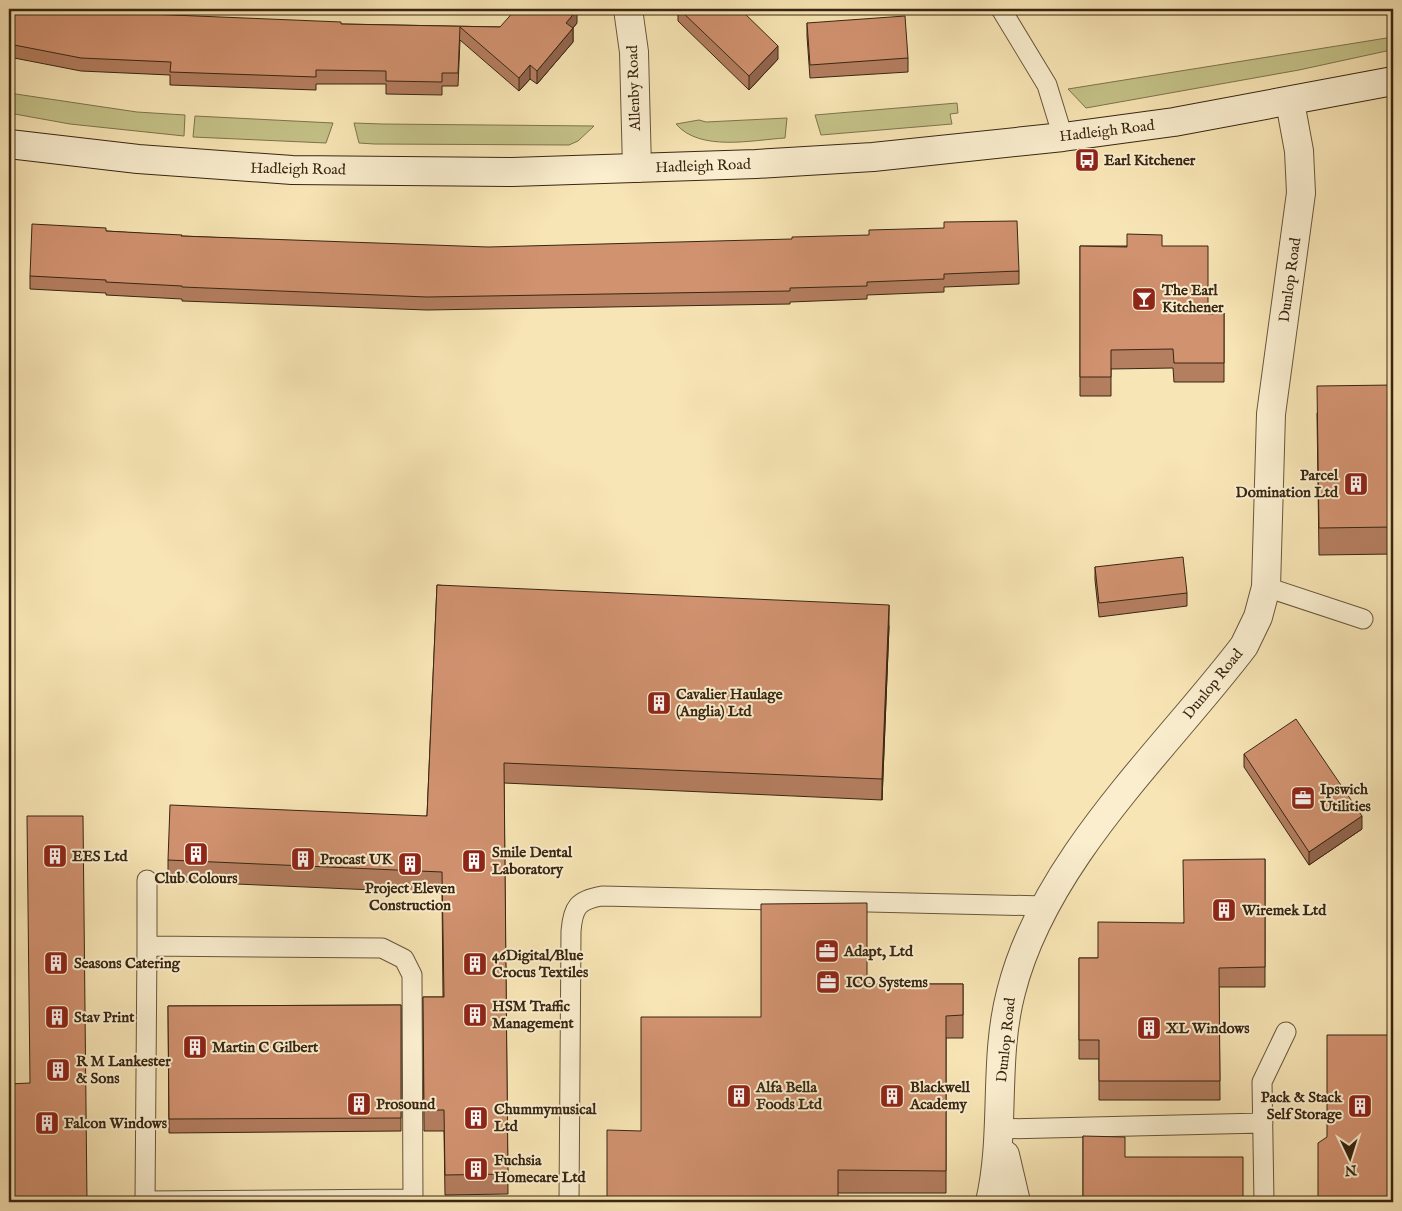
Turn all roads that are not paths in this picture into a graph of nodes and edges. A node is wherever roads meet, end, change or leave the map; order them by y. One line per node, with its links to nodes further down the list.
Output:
1 (628, 9): 7 (street, Allenby Road)
2 (1001, 9): 5 (lane)
3 (1393, 81): 4 (street, Hadleigh Road)
4 (1290, 102): 5 (street, Hadleigh Road); 8 (street, Dunlop Road)
5 (1063, 137): 7 (street, Hadleigh Road)
6 (9, 144): 7 (street, Hadleigh Road)
7 (636, 168)
8 (1266, 587): 9 (lane); 11 (street, Dunlop Road)
9 (1363, 619)
10 (147, 880): 12 (lane)
11 (1045, 906): 15 (street, Dunlop Road); 18 (lane)
12 (147, 946): 16 (lane); 17 (lane)
13 (1286, 1032): 14 (lane)
14 (1263, 1123): 15 (lane); 21 (lane)
15 (1000, 1129): 19 (street, Dunlop Road); 20 (street, Dunlop Road)
16 (413, 1201): 17 (lane)
17 (145, 1202)
18 (569, 1202)
19 (990, 1202)
20 (1016, 1202)
21 (1264, 1202)

